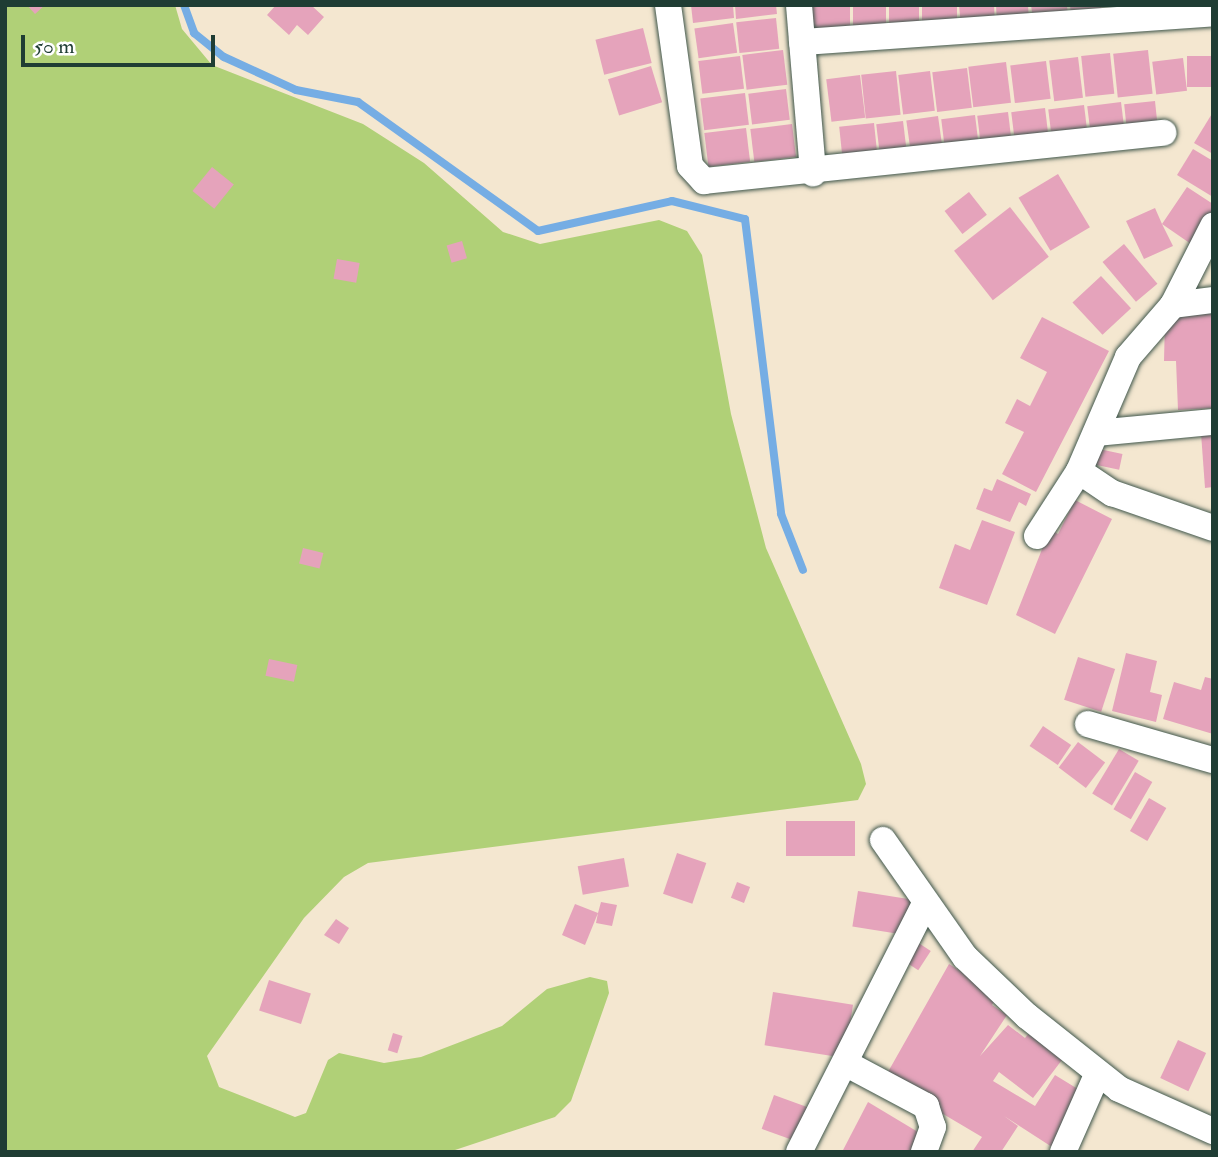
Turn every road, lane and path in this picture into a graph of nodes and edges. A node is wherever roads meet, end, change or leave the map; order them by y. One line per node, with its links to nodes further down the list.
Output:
1 (668, 5): 6 (street)
2 (799, 5): 4 (street)
3 (1212, 13): 4 (street)
4 (802, 42): 6 (street)
5 (1163, 133): 6 (street)
6 (813, 173)
7 (1213, 226): 9 (street)
8 (1213, 300): 9 (street)
9 (1173, 305): 11 (street)
10 (1213, 422): 11 (street)
11 (1096, 433): 12 (street)
12 (1079, 471): 13 (street); 14 (street)
13 (1213, 528)
14 (1037, 536)
15 (1088, 724): 16 (street)
16 (1213, 760)
17 (883, 841): 18 (street)
18 (925, 904): 19 (street); 20 (street)
19 (845, 1063): 22 (street); 23 (street)
20 (1097, 1076): 21 (street); 24 (street)
21 (1213, 1131)
22 (799, 1152)
23 (924, 1152)
24 (1063, 1152)

